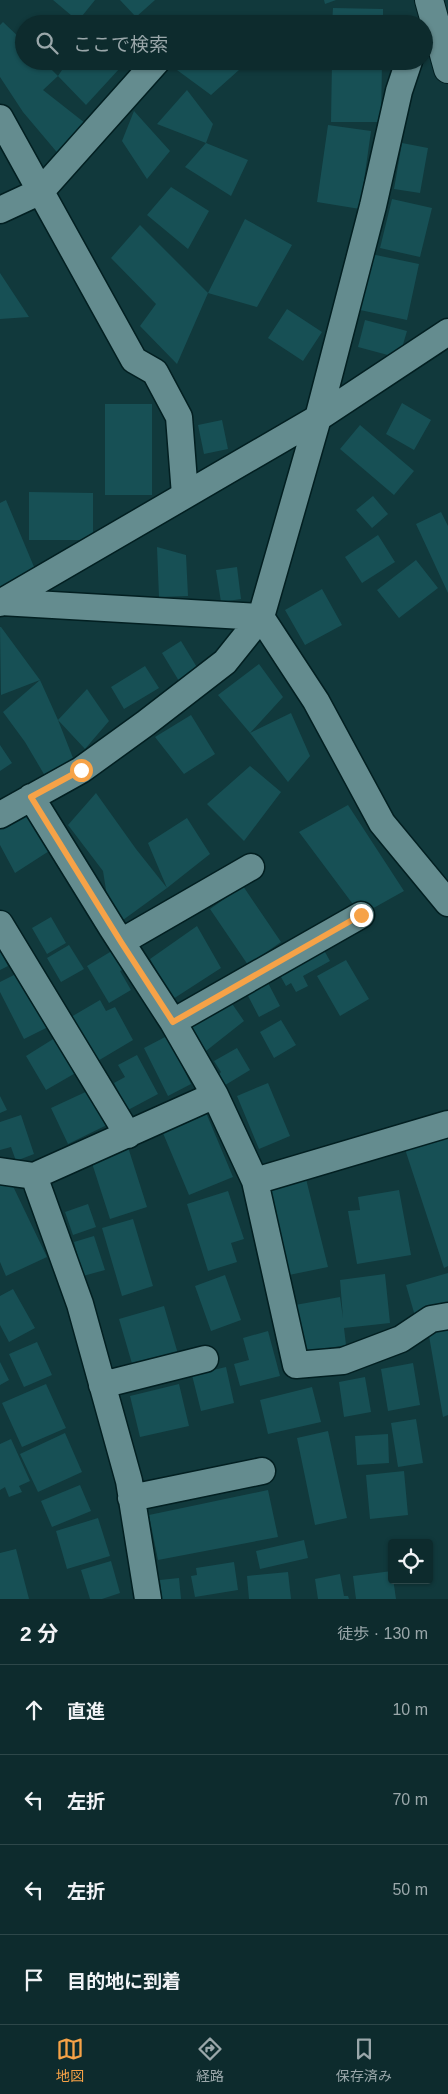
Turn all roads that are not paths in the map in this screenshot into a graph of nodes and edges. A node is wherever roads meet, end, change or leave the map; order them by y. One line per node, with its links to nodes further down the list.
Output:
1 (431, 7): 2 (street)
2 (448, 69)
3 (149, 70): 6 (street)
4 (406, 70): 9 (street)
5 (0, 118): 6 (street)
6 (40, 191): 7 (street); 10 (street)
7 (0, 210)
8 (448, 332): 9 (street)
9 (318, 418): 10 (street); 12 (street)
10 (186, 495): 11 (street)
11 (0, 602): 12 (street)
12 (261, 617): 13 (street); 16 (street)
13 (31, 797): 14 (street); 19 (street)
14 (0, 814)
15 (251, 866): 19 (street)
16 (448, 903)
17 (361, 915): 20 (street)
18 (0, 924): 23 (street)
19 (121, 942): 20 (street)
20 (173, 1022): 21 (street)
21 (215, 1095): 23 (street); 26 (street)
22 (448, 1124): 26 (street)
23 (128, 1135): 25 (street)
24 (0, 1171): 25 (street)
25 (34, 1176): 29 (street)
26 (255, 1180): 27 (street)
27 (448, 1316)
28 (206, 1359): 29 (street)
29 (102, 1386): 31 (street)
30 (262, 1471): 31 (street)
31 (131, 1498): 32 (street)
32 (148, 1599)

